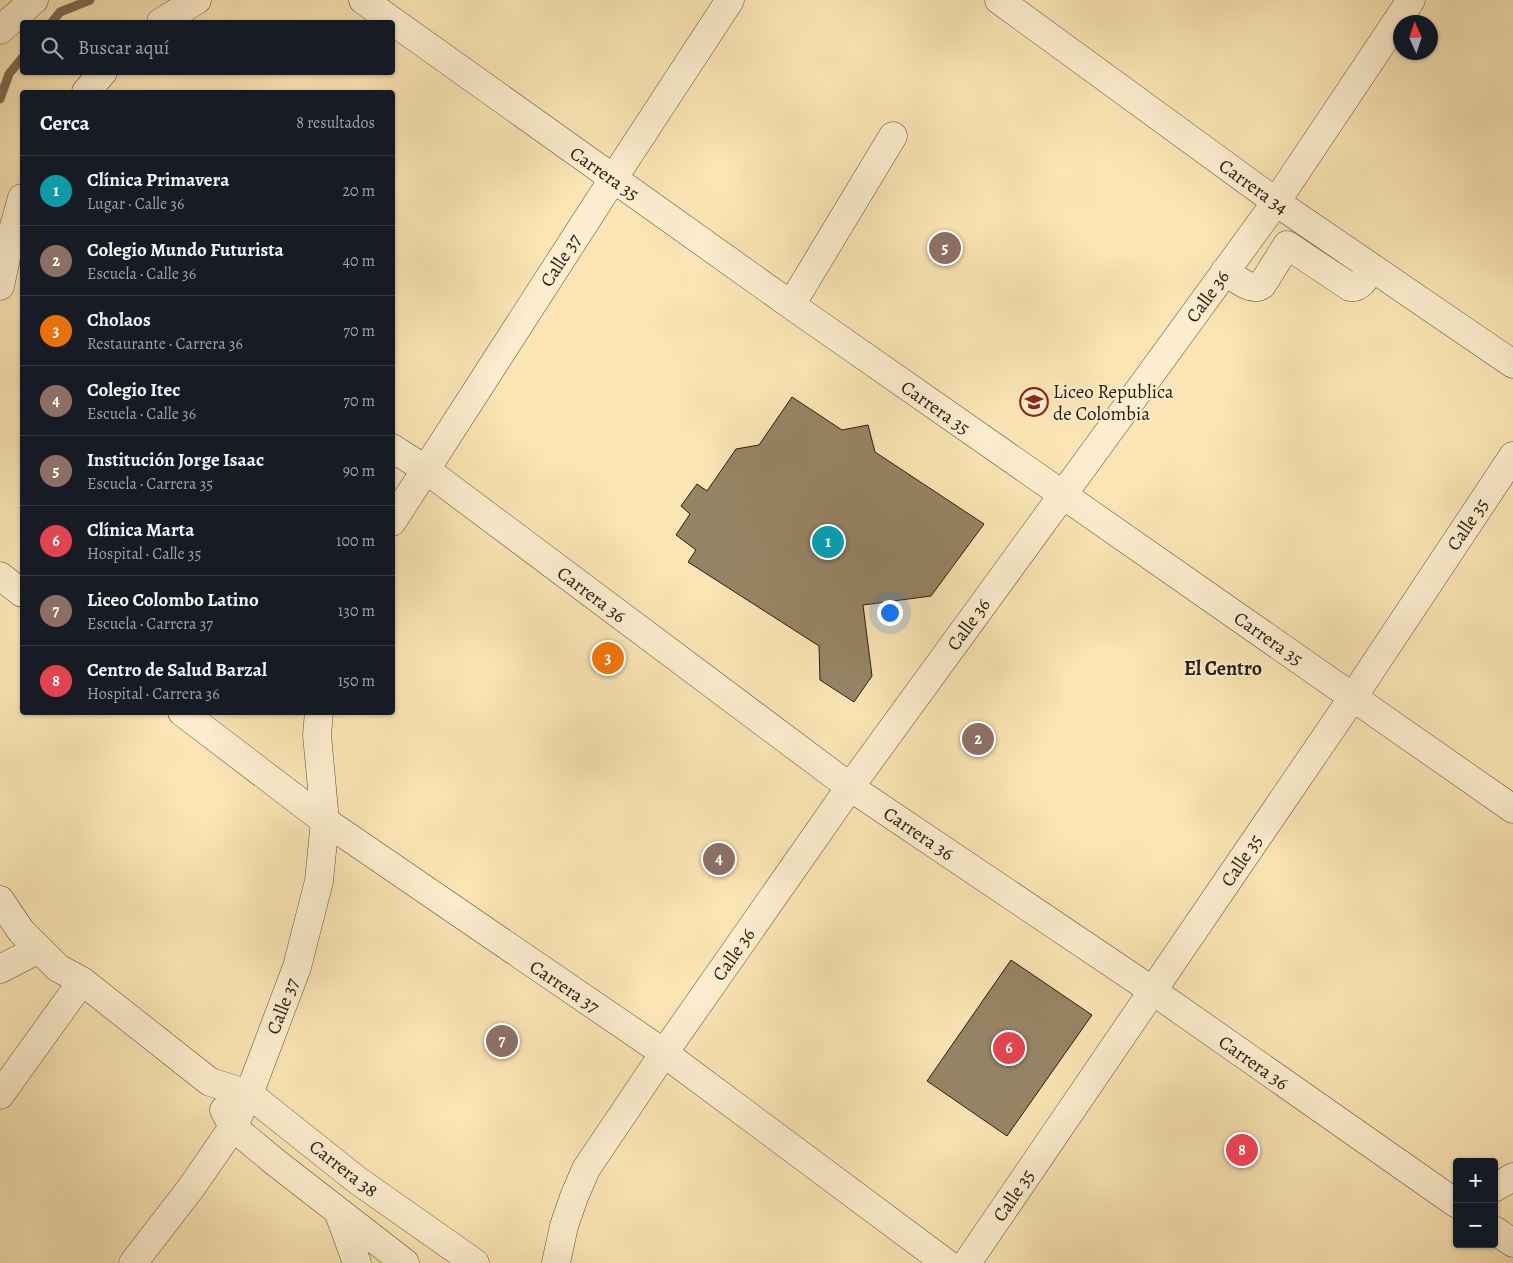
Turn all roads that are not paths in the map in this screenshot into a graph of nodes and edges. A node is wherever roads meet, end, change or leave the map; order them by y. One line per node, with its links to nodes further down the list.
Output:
1 (34, 0): 10 (street)
2 (198, 0): 7 (street)
3 (363, 0): 8 (street, Carrera 35)
4 (730, 0): 14 (street, Calle 37)
5 (999, 0): 15 (street, Carrera 34)
6 (1411, 0): 15 (street, Calle 36)
7 (164, 20)
8 (391, 20)
9 (395, 23): 14 (street, Carrera 35)
10 (0, 30)
11 (100, 75): 12 (street)
12 (88, 90)
13 (893, 136): 22 (street)
14 (613, 179): 22 (street, Carrera 35); 26 (street, Calle 37)
15 (1276, 202): 17 (street, Carrera 34); 20 (street, Calle 36)
16 (20, 208): 21 (street)
17 (1303, 220): 18 (street); 19 (street, Carrera 34)
18 (1287, 245): 19 (street); 20 (street)
19 (1372, 268): 23 (street, Carrera 34)
20 (1225, 271): 27 (street, Calle 36)
21 (0, 286)
22 (791, 305): 27 (street, Carrera 35)
23 (1513, 364)
24 (395, 450): 26 (street, Carrera 36)
25 (1513, 456): 31 (street, Calle 35)
26 (425, 469): 28 (street, Calle 37); 34 (street, Carrera 36)
27 (1062, 495): 31 (street, Carrera 35); 34 (street, Calle 36)
28 (395, 517)
29 (0, 576): 30 (street)
30 (20, 591)
31 (1353, 697): 35 (street, Carrera 35); 41 (street, Calle 35)
32 (186, 715): 36 (street, Carrera 37)
33 (319, 715): 36 (street, Calle 37)
34 (850, 787): 41 (street, Carrera 36); 42 (street, Calle 36)
35 (1513, 810)
36 (325, 821): 42 (street, Carrera 37); 44 (street, Calle 37)
37 (0, 900): 38 (street, Carrera 38)
38 (39, 949): 39 (street); 40 (street, Carrera 38)
39 (0, 969)
40 (82, 981): 43 (street, Carrera 38); 45 (street)
41 (1152, 990): 50 (street, Carrera 36); 60 (street, Calle 35)
42 (664, 1053): 58 (street, Calle 36); 59 (street, Carrera 37)
43 (210, 1082): 44 (street, Carrera 38); 46 (street, Carrera 38)
44 (249, 1094): 46 (street, Calle 37); 48 (street, Carrera 38)
45 (0, 1095)
46 (233, 1127): 51 (street, Carrera 38); 54 (street, Calle 37)
47 (1513, 1177): 49 (street)
48 (357, 1180): 51 (street); 57 (street, Carrera 38)
49 (1498, 1186)
50 (1456, 1203)
51 (338, 1211): 55 (street); 56 (street, Carrera 38)
52 (1498, 1233): 53 (street)
53 (1513, 1244)
54 (133, 1263)
55 (358, 1263)
56 (405, 1263)
57 (475, 1263)
58 (556, 1263)
59 (946, 1263)
60 (967, 1263)

